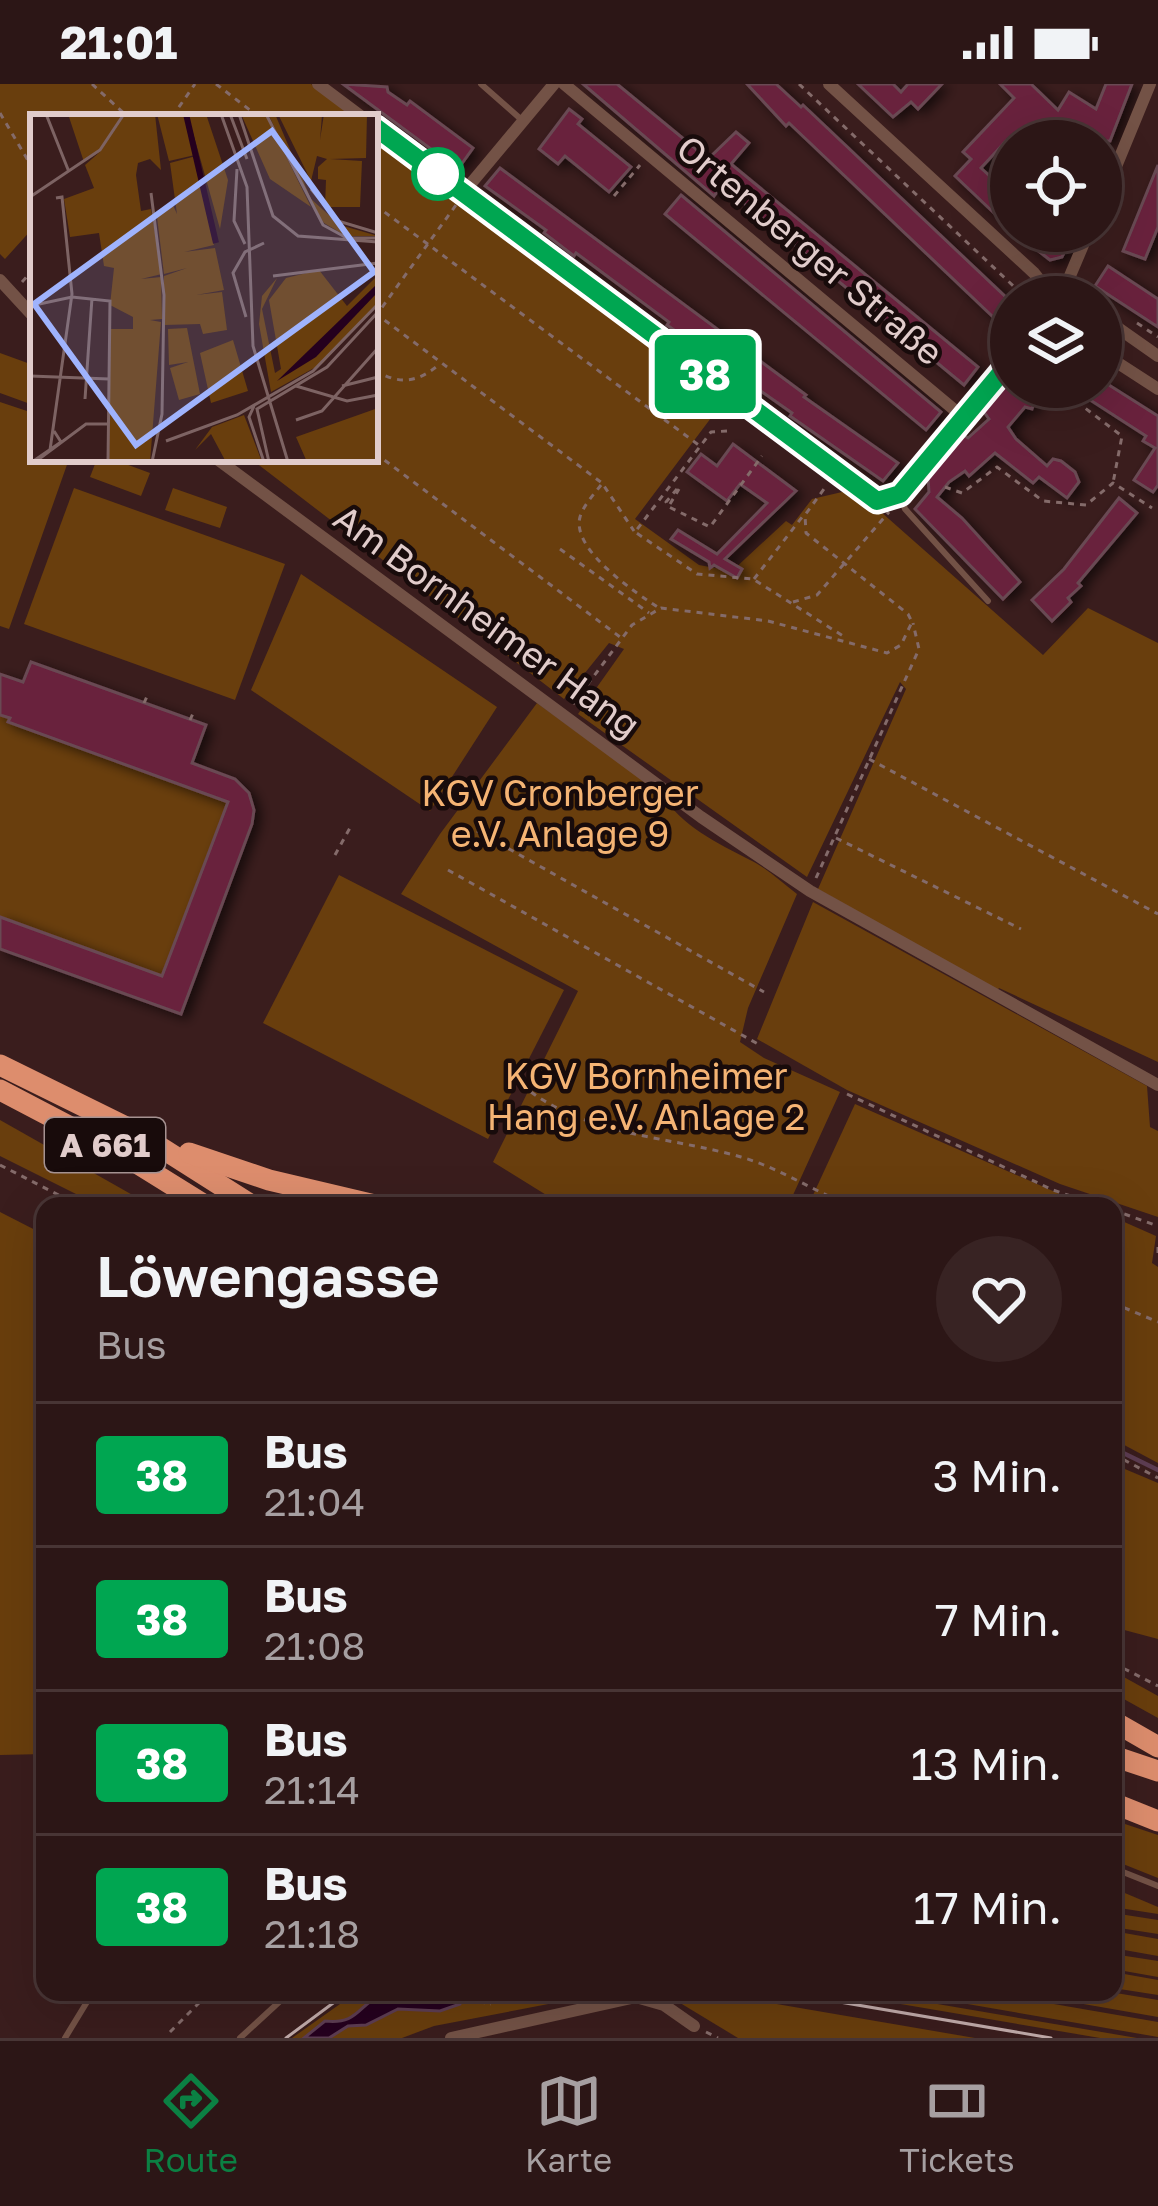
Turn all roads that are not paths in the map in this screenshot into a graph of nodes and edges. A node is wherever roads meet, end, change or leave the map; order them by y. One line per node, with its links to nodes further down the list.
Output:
1 (318, 84): 7 (street)
2 (481, 84): 8 (lane)
3 (554, 84): 8 (street)
4 (564, 84): 20 (street, Ortenberger Straße)
5 (829, 84): 12 (street)
6 (1150, 84): 10 (street)
7 (358, 114)
8 (523, 122): 11 (street)
9 (378, 129): 11 (street)
10 (1122, 151)
11 (464, 193): 22 (street)
12 (1038, 276)
13 (0, 280): 14 (street)
14 (30, 313)
15 (1122, 331): 16 (street)
16 (1158, 356)
17 (1122, 366): 19 (street)
18 (990, 386): 20 (street)
19 (1158, 389)
20 (963, 417): 22 (street)
21 (221, 462): 25 (street, Am Bornheimer Hang)
22 (894, 497): 23 (lane)
23 (988, 601)
24 (0, 1065): 27 (highway, A 661)
25 (1158, 1085)
26 (0, 1090): 28 (highway, A 661)
27 (138, 1133): 29 (highway, A 661); 30 (highway)
28 (192, 1197)
29 (239, 1197)
30 (341, 1197)
31 (1122, 1726): 32 (highway)
32 (1158, 1747)
33 (1122, 1759): 34 (highway)
34 (1158, 1771)
35 (1122, 1807): 36 (highway)
36 (1158, 1821)
37 (1122, 1872): 38 (lane)
38 (1158, 1886)
39 (88, 2001): 44 (lane)
40 (280, 2001): 45 (lane)
41 (608, 2001): 46 (street)
42 (652, 2001): 43 (street)
43 (694, 2026)
44 (65, 2038)
45 (240, 2038)
46 (452, 2038)

